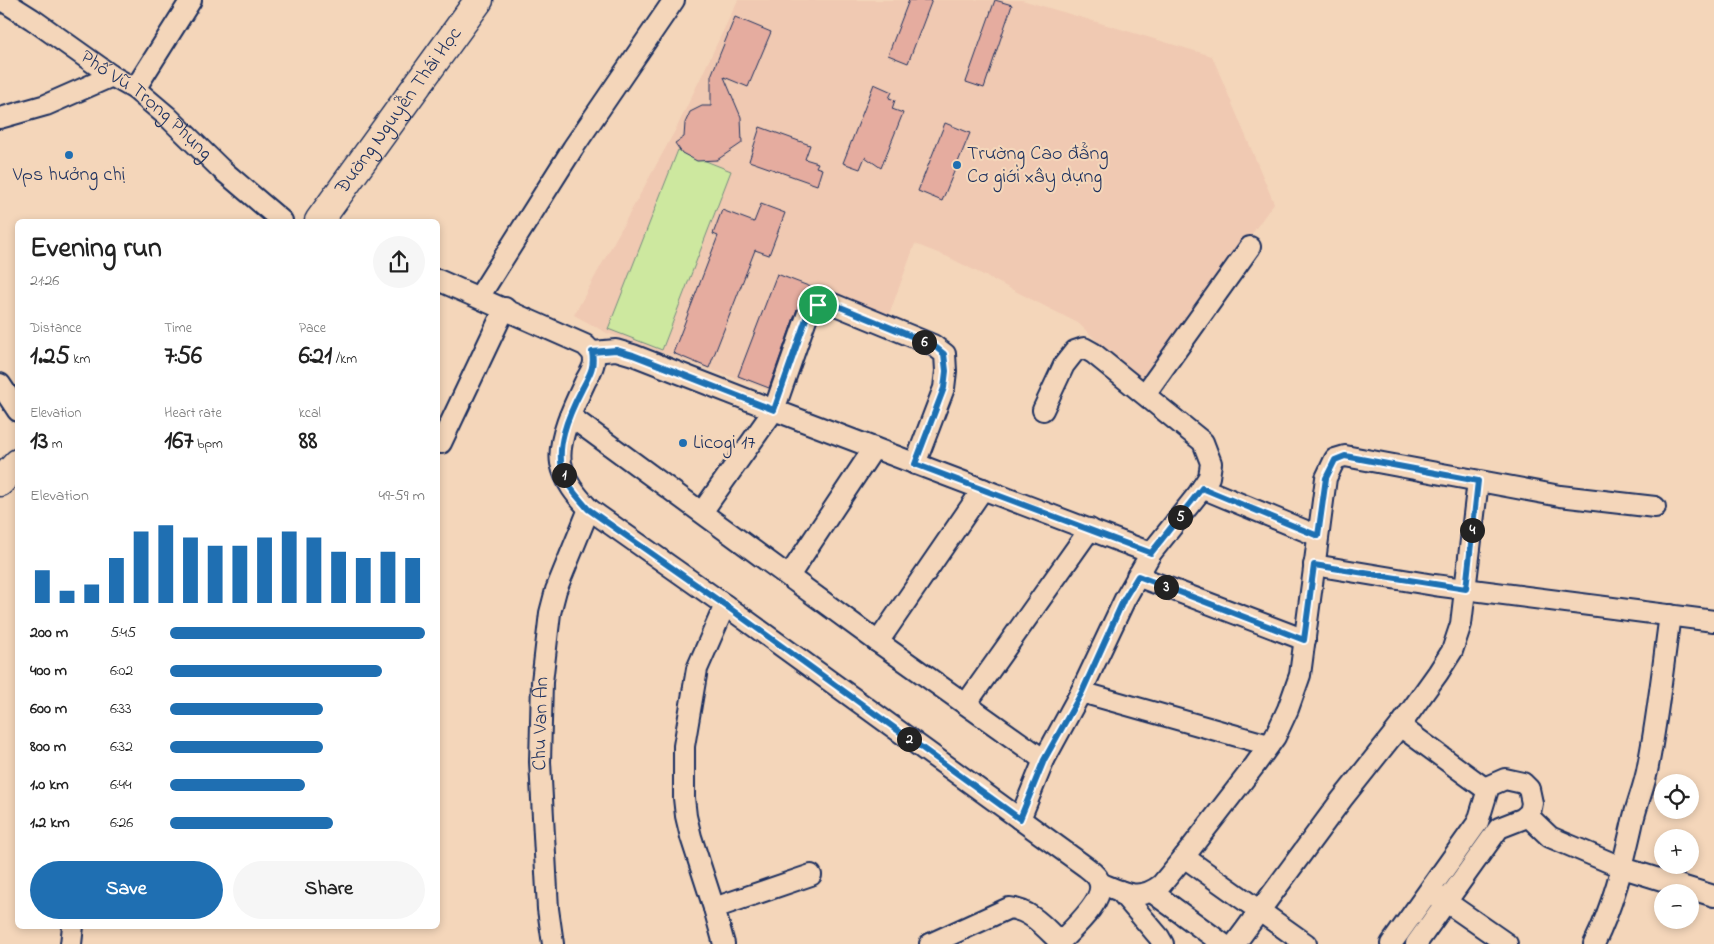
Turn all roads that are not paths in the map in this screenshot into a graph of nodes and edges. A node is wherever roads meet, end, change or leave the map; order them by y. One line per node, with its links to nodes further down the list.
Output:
1 (2, 0): 5 (street, Phố Vũ Trọng Phụng)
2 (191, 0): 6 (street)
3 (479, 0): 9 (highway, Đường Nguyễn Thái Học)
4 (674, 0): 12 (street)
5 (112, 76): 6 (street, Phố Vũ Trọng Phụng); 7 (street)
6 (135, 89): 8 (street, Phố Vũ Trọng Phụng)
7 (0, 118)
8 (280, 219)
9 (320, 219)
10 (1250, 247): 16 (street)
11 (440, 281): 12 (street)
12 (479, 297): 13 (street)
13 (504, 308): 14 (street); 21 (street)
14 (592, 352): 18 (street); 20 (street)
15 (0, 384): 17 (street)
16 (1145, 394): 19 (street); 27 (street)
17 (15, 406)
18 (774, 410): 22 (street); 23 (street); 31 (street)
19 (1043, 410)
20 (570, 416): 30 (street); 31 (street)
21 (441, 443)
22 (874, 448): 23 (street); 36 (street)
23 (915, 464): 28 (street)
24 (15, 465): 26 (highway)
25 (1478, 481): 29 (street); 33 (street); 38 (street)
26 (0, 482)
27 (1202, 488): 33 (street); 34 (street)
28 (984, 490): 32 (street); 43 (street)
29 (1656, 507)
30 (588, 509): 39 (street); 66 (street, Chu Van An)
31 (702, 512): 36 (street)
32 (1090, 530): 34 (street); 45 (street)
33 (1318, 536): 35 (street)
34 (1151, 553): 37 (street)
35 (1314, 565): 38 (street); 42 (street)
36 (789, 576): 43 (street)
37 (1138, 576): 42 (street); 44 (street)
38 (1466, 589): 40 (street); 46 (street)
39 (725, 605): 51 (street); 61 (street)
40 (1670, 615): 41 (street); 53 (street)
41 (1714, 622)
42 (1304, 640): 47 (street)
43 (878, 642): 45 (street)
44 (1082, 692): 47 (street); 48 (street)
45 (966, 704): 48 (street)
46 (1400, 726): 49 (street); 62 (street)
47 (1269, 745): 52 (street)
48 (1044, 760): 51 (street)
49 (1488, 790): 50 (street); 56 (street)
50 (1527, 815): 53 (street); 60 (street)
51 (1020, 819): 55 (street)
52 (1184, 857): 58 (street); 62 (street)
53 (1623, 868): 59 (street); 76 (street)
54 (811, 876): 61 (street)
55 (1100, 883): 57 (street); 64 (street)
56 (1429, 890): 60 (street); 73 (street)
57 (1120, 891): 58 (street); 69 (street)
58 (1152, 892): 70 (street)
59 (1714, 896)
60 (1446, 901): 74 (street); 75 (street)
61 (714, 908): 67 (street)
62 (1259, 911): 71 (street); 72 (street)
63 (73, 929): 65 (street)
64 (1060, 943): 68 (street)
65 (71, 944)
66 (553, 944)
67 (724, 944)
68 (930, 944)
69 (1163, 944)
70 (1223, 944)
71 (1235, 944)
72 (1306, 944)
73 (1391, 944)
74 (1416, 944)
75 (1507, 944)
76 (1594, 944)

